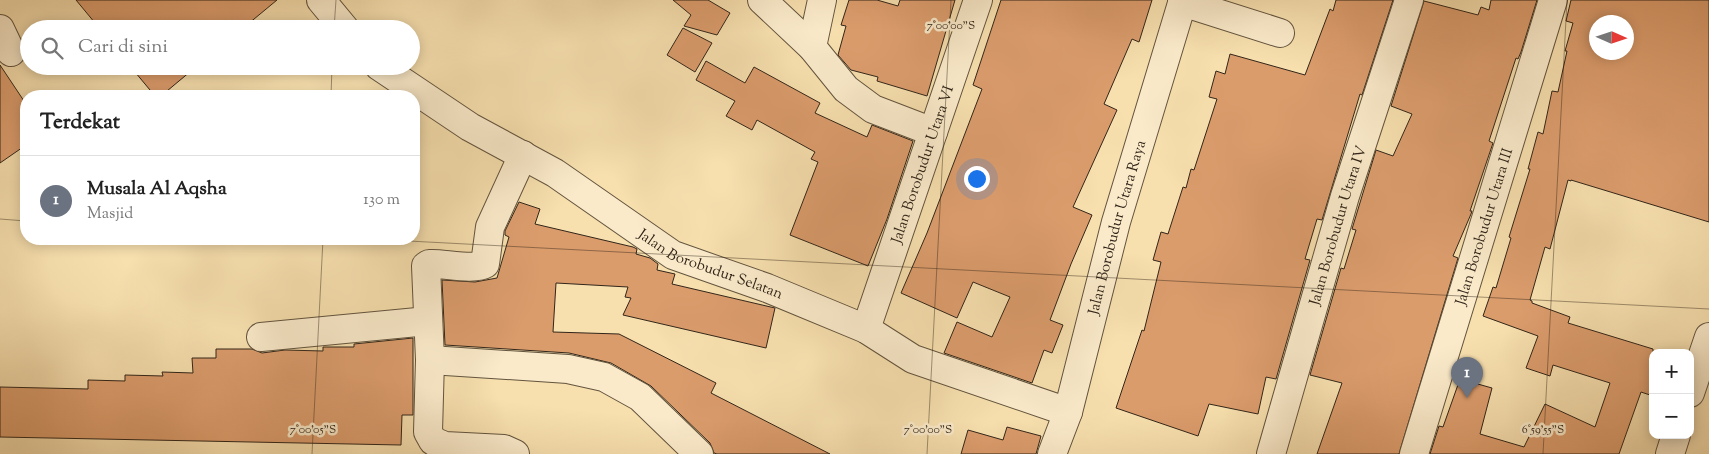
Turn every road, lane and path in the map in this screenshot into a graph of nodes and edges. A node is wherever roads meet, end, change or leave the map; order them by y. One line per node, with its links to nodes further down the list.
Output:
1 (321, 0): 8 (street)
2 (762, 0): 10 (street)
3 (822, 0): 10 (street)
4 (978, 0): 14 (street, Jalan Borobudur Utara VI)
5 (1408, 0): 27 (street, Jalan Borobudur Utara IV)
6 (1552, 0): 28 (street, Jalan Borobudur Utara III)
7 (1183, 1): 9 (street); 22 (street, Jalan Borobudur Utara Raya)
8 (338, 20)
9 (1280, 33)
10 (812, 47): 14 (street)
11 (392, 75): 12 (street, Jalan Borobudur Selatan)
12 (414, 90)
13 (420, 94): 15 (street, Jalan Borobudur Selatan)
14 (933, 132): 17 (street, Jalan Borobudur Utara VI)
15 (523, 155): 16 (street); 17 (street, Jalan Borobudur Selatan)
16 (428, 321): 18 (street); 20 (street)
17 (866, 329): 22 (street, Jalan Borobudur Selatan)
18 (261, 337)
19 (1709, 337): 21 (street)
20 (430, 360): 24 (street); 25 (street)
21 (1694, 381)
22 (1068, 412): 26 (street, Jalan Borobudur Utara Raya)
23 (1675, 439): 29 (street)
24 (515, 454)
25 (699, 454)
26 (1052, 454)
27 (1271, 454)
28 (1414, 454)
29 (1670, 454)

